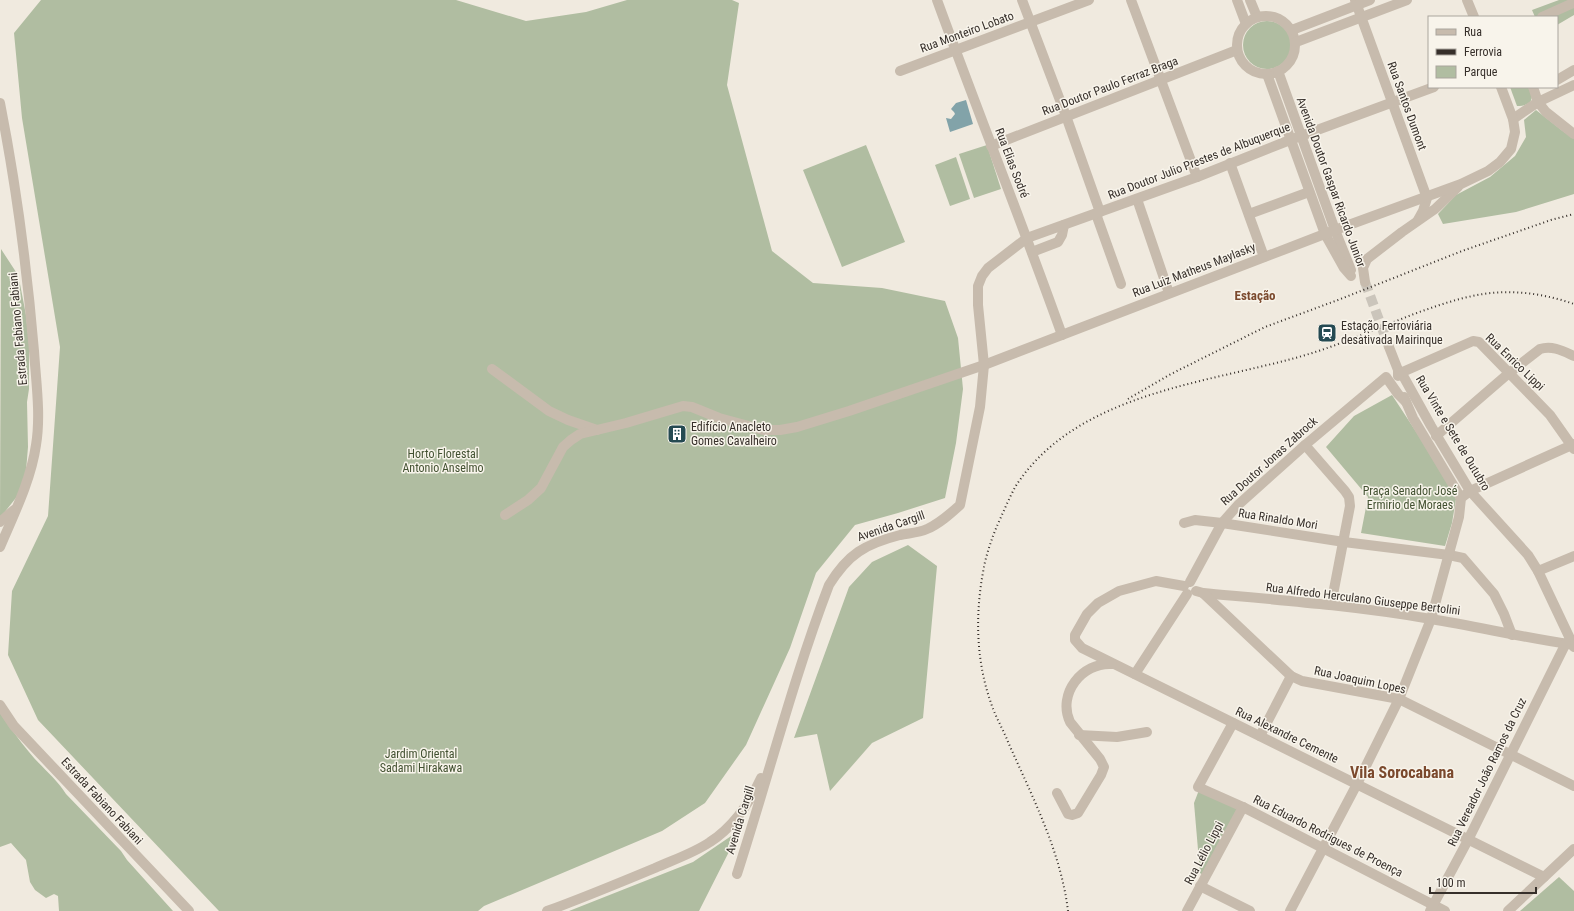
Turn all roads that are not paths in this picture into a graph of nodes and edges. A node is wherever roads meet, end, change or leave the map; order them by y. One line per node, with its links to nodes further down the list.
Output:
1 (937, 0): 20 (street, Rua Elias Sodré)
2 (1022, 0): 16 (street)
3 (1088, 0): 16 (street, Rua Monteiro Lobato)
4 (1131, 0): 27 (street)
5 (1237, 0): 17 (street)
6 (1250, 0): 14 (street)
7 (1370, 0): 10 (street)
8 (1407, 0): 15 (street)
9 (1467, 0): 12 (street)
10 (1356, 2): 15 (street, Rua Santos Dumont); 18 (street)
11 (1574, 2): 13 (street)
12 (1474, 16)
13 (1544, 16)
14 (1256, 17): 17 (street); 18 (street)
15 (1361, 17): 19 (street); 34 (street, Rua Santos Dumont)
16 (1030, 22): 20 (street, Rua Monteiro Lobato); 35 (street)
17 (1246, 24): 21 (street)
18 (1292, 30): 19 (street)
19 (1296, 42): 24 (street)
20 (956, 50): 23 (street, Rua Monteiro Lobato); 40 (street, Rua Elias Sodré)
21 (1238, 50): 25 (street); 27 (street, Rua Doutor Paulo Ferraz Braga)
22 (1574, 70): 26 (street)
23 (900, 71)
24 (1278, 71): 25 (street); 38 (street, Avenida Doutor Gaspar Ricardo Junior)
25 (1267, 74): 39 (street, Avenida Doutor Gaspar Ricardo Junior)
26 (1558, 79)
27 (1160, 81): 35 (street, Rua Doutor Paulo Ferraz Braga); 42 (street)
28 (1574, 85): 32 (street)
29 (1431, 88): 34 (street, Rua Doutor Julio Prestes de Albuquerque)
30 (1501, 88): 36 (street, Rua Luiz Matheus Maylasky)
31 (1533, 88): 32 (street)
32 (1538, 102): 36 (street); 37 (street)
33 (0, 103): 74 (street, Estrada Fabiano Fabiani)
34 (1392, 103): 38 (street, Rua Doutor Julio Prestes de Albuquerque); 45 (street, Rua Santos Dumont)
35 (1066, 116): 40 (street, Rua Doutor Paulo Ferraz Braga); 47 (street)
36 (1513, 119): 43 (street, Rua Luiz Matheus Maylasky)
37 (1574, 134)
38 (1301, 137): 39 (street, Rua Doutor Julio Prestes de Albuquerque); 51 (street, Avenida Doutor Gaspar Ricardo Junior)
39 (1290, 140): 41 (street, Rua Doutor Julio Prestes de Albuquerque); 44 (street, Avenida Doutor Gaspar Ricardo Junior)
40 (991, 146): 53 (street, Rua Elias Sodré)
41 (1230, 163): 42 (street, Rua Doutor Julio Prestes de Albuquerque); 48 (street)
42 (1197, 177): 46 (street, Rua Doutor Julio Prestes de Albuquerque)
43 (1461, 184): 45 (street, Rua Luiz Matheus Maylasky); 49 (street)
44 (1309, 192): 48 (street); 52 (street, Avenida Doutor Gaspar Ricardo Junior)
45 (1427, 198): 49 (street); 51 (street, Rua Luiz Matheus Maylasky)
46 (1137, 199): 47 (street, Rua Doutor Julio Prestes de Albuquerque); 58 (street)
47 (1098, 213): 50 (street, Rua Doutor Julio Prestes de Albuquerque); 57 (street)
48 (1249, 214): 55 (street)
49 (1418, 220): 56 (street)
50 (1064, 225): 53 (street, Rua Doutor Julio Prestes de Albuquerque); 54 (street)
51 (1335, 230): 52 (street, Rua Luiz Matheus Maylasky); 52 (street, Avenida Doutor Gaspar Ricardo Junior)
52 (1325, 234): 55 (street, Rua Luiz Matheus Maylasky)
53 (1027, 238): 54 (street, Rua Elias Sodré); 62 (street, Avenida Cargill)
54 (1032, 252): 59 (street, Rua Elias Sodré)
55 (1264, 257): 58 (street, Rua Luiz Matheus Maylasky)
56 (1364, 282)
57 (1121, 284)
58 (1169, 293): 59 (street, Rua Luiz Matheus Maylasky)
59 (1062, 335): 62 (street, Rua Luiz Matheus Maylasky)
60 (1389, 347): 64 (street, Rua Vinte e Sete de Outubro)
61 (1574, 356): 65 (street)
62 (984, 365): 68 (street, Rua Luiz Matheus Maylasky); 97 (street, Avenida Cargill)
63 (492, 369): 68 (street)
64 (1399, 372): 65 (street, Rua Enrico Lippi); 67 (street, Rua Vinte e Sete de Outubro); 69 (street, Rua Vinte e Sete de Outubro)
65 (1509, 374): 69 (street); 71 (street, Rua Enrico Lippi)
66 (1386, 377): 67 (street, Rua Vinte e Sete de Outubro); 70 (street, Rua Doutor Jonas Zabrock)
67 (1406, 402): 73 (street, Rua Vinte e Sete de Outubro)
68 (597, 430): 75 (street, Rua Luiz Matheus Maylasky)
69 (1436, 436): 72 (street, Rua Vinte e Sete de Outubro)
70 (1305, 445): 78 (street, Rua Doutor Jonas Zabrock); 79 (street)
71 (1573, 446): 72 (street)
72 (1470, 491): 73 (street); 83 (street, Rua Vinte e Sete de Outubro)
73 (1461, 498): 81 (street)
74 (16, 509): 76 (street); 80 (street, Estrada Fabiano Fabiani)
75 (505, 515)
76 (0, 522)
77 (1184, 523): 78 (street, Rua Rinaldo Mori)
78 (1222, 523): 79 (street, Rua Rinaldo Mori); 84 (street, Rua Doutor Jonas Zabrock)
79 (1344, 542): 81 (street, Rua Rinaldo Mori); 85 (street)
80 (0, 547)
81 (1448, 554): 86 (street); 87 (street, Rua Rinaldo Mori)
82 (1574, 556): 83 (street)
83 (1538, 571): 88 (street, Rua Vinte e Sete de Outubro)
84 (1192, 589): 85 (street, Rua Alfredo Herculano Giuseppe Bertolini); 89 (street, Rua Alfredo Herculano Giuseppe Bertolini); 91 (street, Rua Doutor Jonas Zabrock); 92 (street, Rua Joaquim Lopes)
85 (1331, 606): 86 (street, Rua Alfredo Herculano Giuseppe Bertolini)
86 (1431, 619): 87 (street, Rua Alfredo Herculano Giuseppe Bertolini); 93 (street)
87 (1512, 635): 88 (street, Rua Alfredo Herculano Giuseppe Bertolini)
88 (1572, 645): 100 (street, Rua Vereador João Ramos da Cruz)
89 (1082, 648): 90 (street, Rua Alexandre Cemente)
90 (1114, 664): 91 (street, Rua Alexandre Cemente); 98 (street)
91 (1134, 674): 95 (street, Rua Alexandre Cemente)
92 (1291, 676): 93 (street, Rua Joaquim Lopes); 99 (street)
93 (1399, 699): 100 (street, Rua Joaquim Lopes); 101 (street)
94 (0, 705): 112 (street, Estrada Fabiano Fabiani)
95 (1234, 723): 99 (street, Rua Alexandre Cemente); 104 (street, Rua Eduardo Rodrigues de Proença)
96 (1147, 732): 98 (street)
97 (779, 733): 108 (street, Avenida Cargill); 113 (street)
98 (1079, 735): 103 (street)
99 (1260, 736): 101 (street, Rua Alexandre Cemente)
100 (1510, 755): 102 (street, Rua Joaquim Lopes); 105 (street, Rua Vereador João Ramos da Cruz)
101 (1357, 784): 105 (street, Rua Alexandre Cemente); 107 (street)
102 (1574, 786)
103 (1057, 793)
104 (1243, 807): 107 (street, Rua Eduardo Rodrigues de Proença); 110 (street, Rua Lélio Lippi)
105 (1468, 840): 109 (street, Rua Alexandre Cemente); 111 (street, Rua Vereador João Ramos da Cruz)
106 (1574, 848): 109 (street)
107 (1324, 849): 111 (street, Rua Eduardo Rodrigues de Proença); 116 (street)
108 (736, 874)
109 (1544, 877): 118 (street)
110 (1200, 886): 114 (street, Rua Lélio Lippi); 115 (street)
111 (1432, 908): 117 (street, Rua Eduardo Rodrigues de Proença)
112 (189, 911)
113 (547, 911)
114 (1187, 911)
115 (1250, 911)
116 (1290, 911)
117 (1445, 911)
118 (1508, 911)

